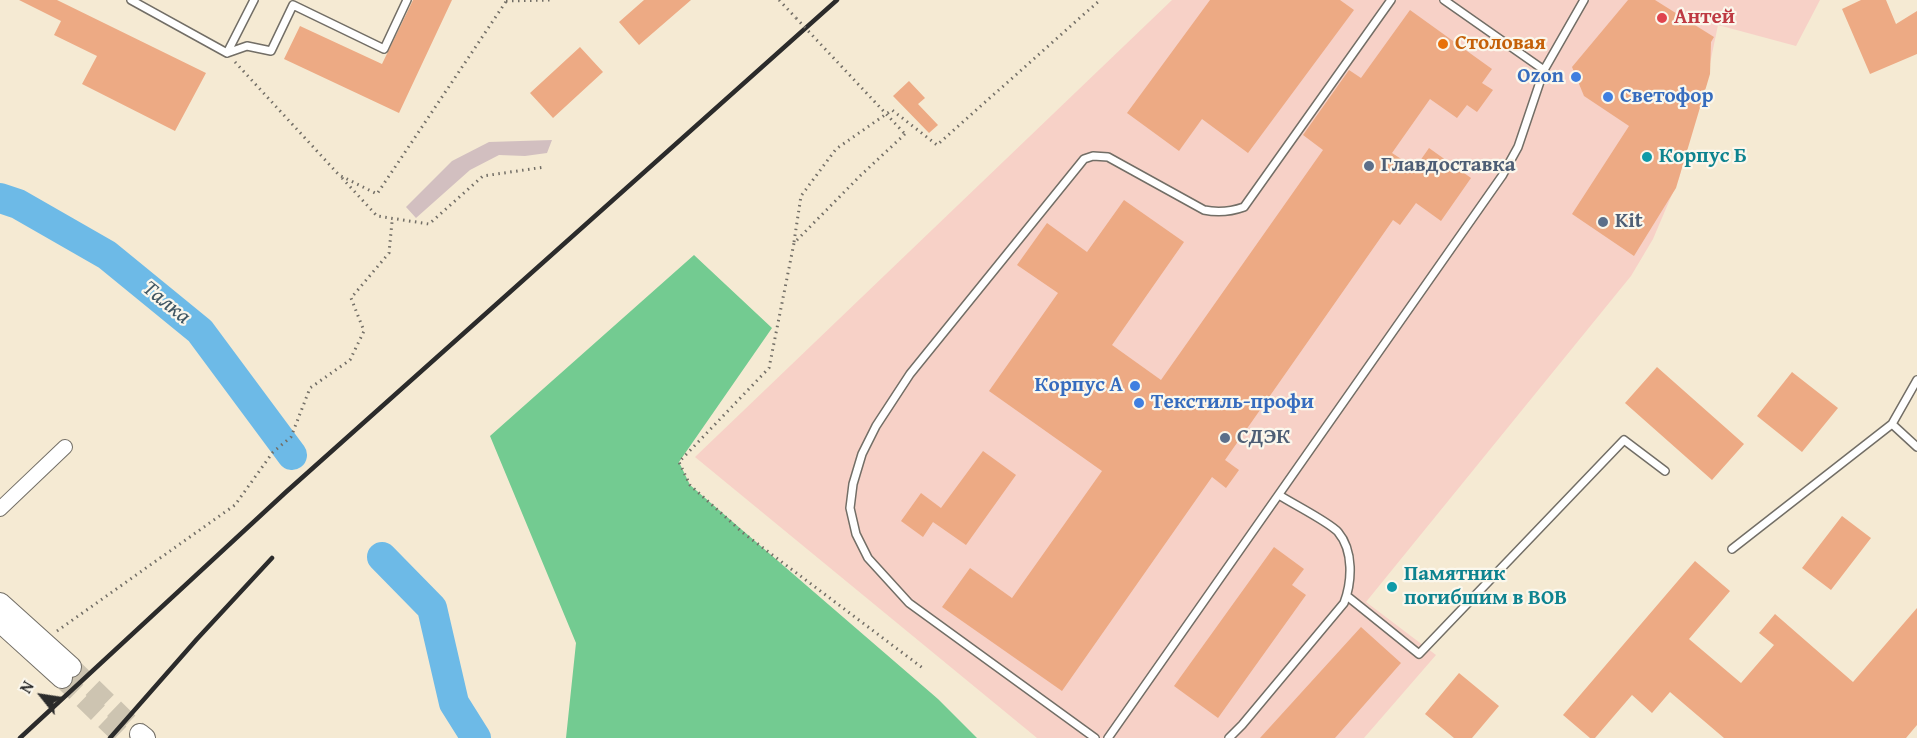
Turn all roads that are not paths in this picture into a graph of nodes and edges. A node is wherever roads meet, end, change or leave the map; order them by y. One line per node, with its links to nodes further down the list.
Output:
1 (132, 0): 7 (lane)
2 (254, 0): 7 (lane)
3 (407, 0): 7 (lane)
4 (1391, 0): 20 (lane)
5 (1444, 0): 8 (lane)
6 (1584, 0): 8 (lane)
7 (226, 53)
8 (1544, 70): 14 (lane)
9 (1917, 380): 10 (lane)
10 (1892, 424): 12 (lane); 16 (lane)
11 (65, 447): 15 (street)
12 (1917, 447)
13 (1665, 471): 17 (lane)
14 (1279, 495): 17 (lane); 21 (lane)
15 (0, 508)
16 (1732, 549)
17 (1347, 596): 22 (lane)
18 (0, 603): 19 (main road)
19 (0, 622)
20 (1095, 738)
21 (1108, 738)
22 (1229, 738)

